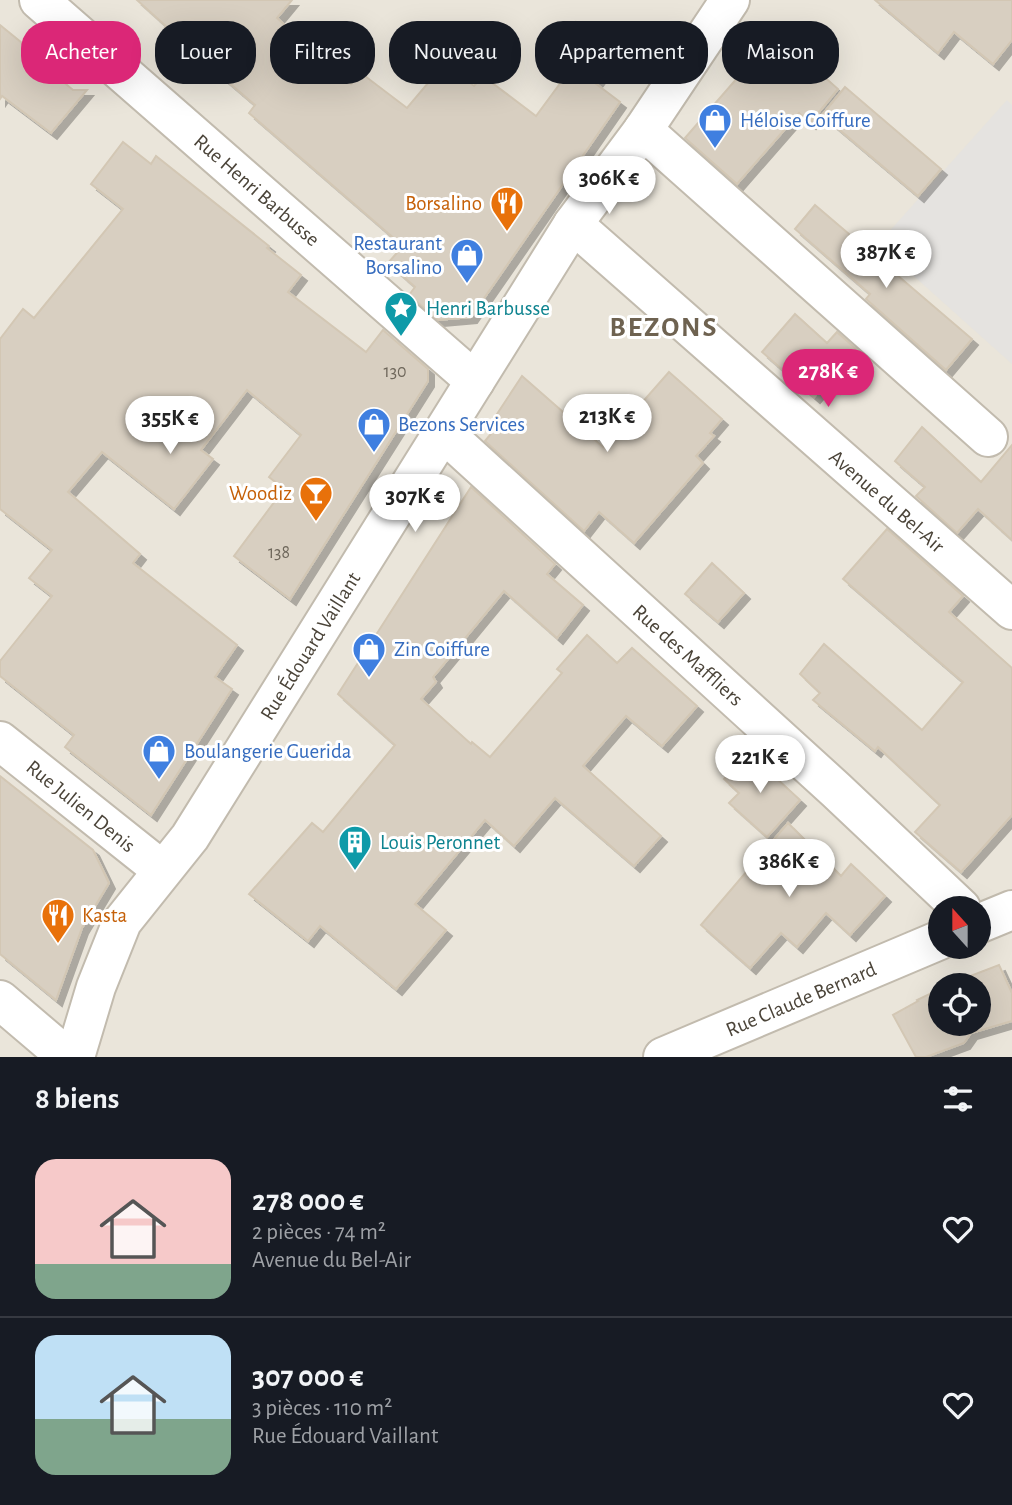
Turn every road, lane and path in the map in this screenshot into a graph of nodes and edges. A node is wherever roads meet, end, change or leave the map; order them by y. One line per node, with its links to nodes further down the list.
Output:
1 (39, 0): 5 (street, Rue Henri Barbusse)
2 (730, 0): 3 (street, Rue Édouard Vaillant)
3 (643, 130): 4 (street, Rue Édouard Vaillant); 7 (street)
4 (573, 224): 5 (street, Rue Édouard Vaillant); 8 (street, Avenue du Bel-Air)
5 (475, 381): 6 (street, Rue Édouard Vaillant)
6 (444, 433): 10 (street, Rue Édouard Vaillant); 11 (street, Rue des Maffliers)
7 (988, 438)
8 (1012, 610)
9 (0, 741): 10 (street, Rue Julien Denis)
10 (162, 870): 17 (street, Rue Édouard Vaillant)
11 (948, 896)
12 (1012, 910): 13 (street)
13 (991, 919)
14 (928, 945): 18 (street, Rue Claude Bernard)
15 (0, 1000): 16 (street)
16 (67, 1057)
17 (75, 1057)
18 (663, 1057)

